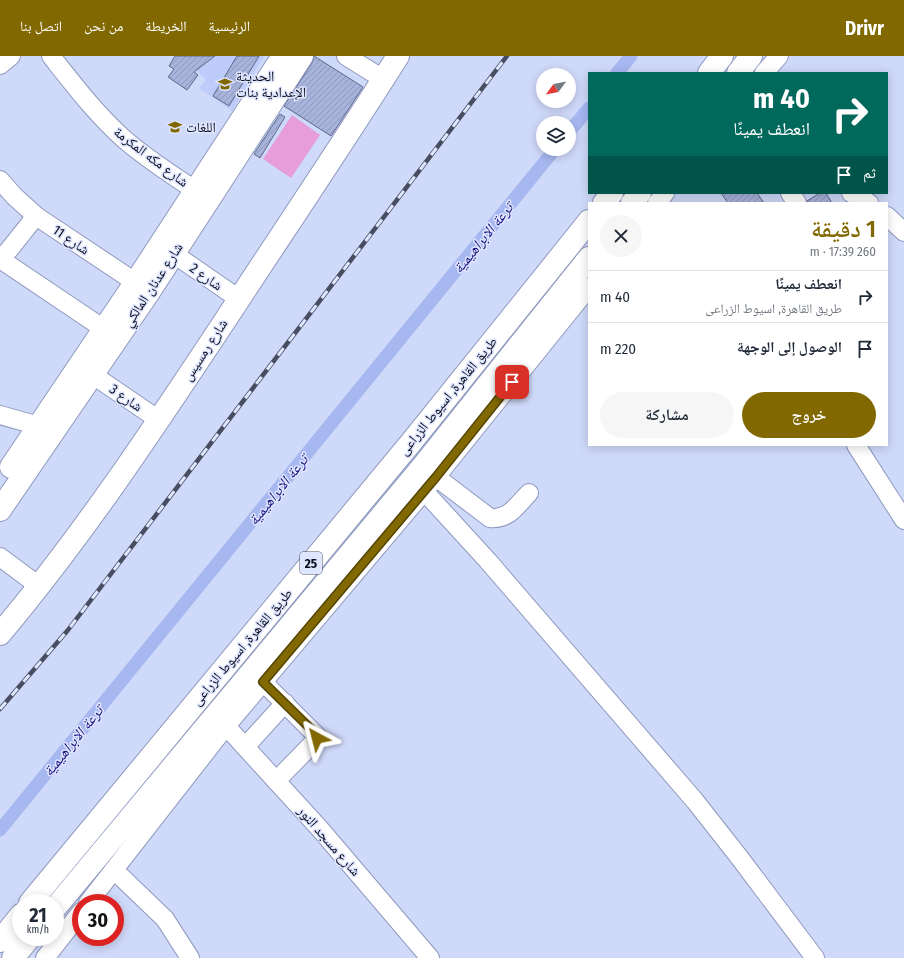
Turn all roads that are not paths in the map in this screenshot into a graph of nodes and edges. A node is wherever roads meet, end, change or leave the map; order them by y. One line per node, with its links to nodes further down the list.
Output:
1 (10, 56): 10 (street)
2 (51, 56): 19 (street, شارع مكه المكرمة)
3 (283, 56): 19 (main road, شارع عدنان المالكي)
4 (302, 56): 19 (main road, شارع عدنان المالكي)
5 (346, 56): 14 (street)
6 (398, 56): 14 (main road, شارع رمسيس)
7 (722, 56): 11 (main road)
8 (751, 56): 12 (main road)
9 (779, 56): 13 (street)
10 (0, 65)
11 (710, 72)
12 (739, 72)
13 (765, 72)
14 (383, 79): 32 (main road, شارع رمسيس)
15 (0, 180): 23 (street, شارع 11)
16 (611, 194): 20 (main road)
17 (639, 194): 21 (main road)
18 (853, 194): 22 (street)
19 (202, 195): 27 (main road, شارع عدنان المالكي); 30 (main road, شارع عدنان المالكي)
20 (605, 202)
21 (633, 202)
22 (866, 202)
23 (36, 216): 28 (street); 30 (street, شارع 11)
24 (888, 217): 26 (street)
25 (588, 223): 39 (main road, طريق القاهرة, اسيوط الزراعى / 25)
26 (904, 232)
27 (174, 254): 30 (main road, شارع عدنان المالكي); 32 (street, شارع 2)
28 (0, 259): 33 (street)
29 (588, 259): 40 (main road, طريق القاهرة, اسيوط الزراعى / 25)
30 (142, 287): 33 (main road, شارع عدنان المالكي); 34 (main road, شارع عدنان المالكي)
31 (588, 288): 40 (street, طريق القاهرة, اسيوط الزراعى)
32 (239, 299): 36 (main road, شارع رمسيس)
33 (104, 329): 37 (main road, شارع عدنان المالكي)
34 (93, 375): 36 (street, شارع 3); 43 (main road, شارع عدنان المالكي)
35 (0, 415): 37 (street)
36 (159, 420): 46 (main road, شارع رمسيس)
37 (39, 426): 41 (main road, شارع عدنان المالكي)
38 (857, 446): 44 (street)
39 (404, 451): 40 (main road); 53 (main road, طريق القاهرة, اسيوط الزراعى / 25)
40 (428, 478): 42 (street); 48 (street, طريق القاهرة, اسيوط الزراعى); 54 (main road, طريق القاهرة, اسيوط الزراعى / 25); 67 (street)
41 (0, 484)
42 (529, 493)
43 (0, 510)
44 (904, 520)
45 (0, 558): 46 (street)
46 (39, 586): 47 (main road, شارع رمسيس)
47 (3, 624)
48 (263, 682): 49 (street); 50 (street, طريق القاهرة, اسيوط الزراعى)
49 (284, 703): 51 (street); 52 (street)
50 (226, 726): 51 (street, شارع مسجد النور); 55 (street, طريق القاهرة, اسيوط الزراعى)
51 (245, 747): 52 (street, شارع مسجد النور)
52 (276, 781): 66 (street, شارع مسجد النور)
53 (70, 855): 54 (main road); 56 (main road, طريق القاهرة, اسيوط الزراعى / 25)
54 (87, 870): 58 (main road, طريق القاهرة, اسيوط الزراعى / 25)
55 (114, 870): 57 (street, طريق القاهرة, اسيوط الزراعى); 65 (street)
56 (38, 894)
57 (95, 894)
58 (64, 897)
59 (72, 924): 64 (street)
60 (12, 926): 61 (main road)
61 (0, 941)
62 (22, 946): 63 (main road)
63 (12, 958)
64 (45, 958)
65 (190, 958)
66 (430, 958)
67 (814, 958)

